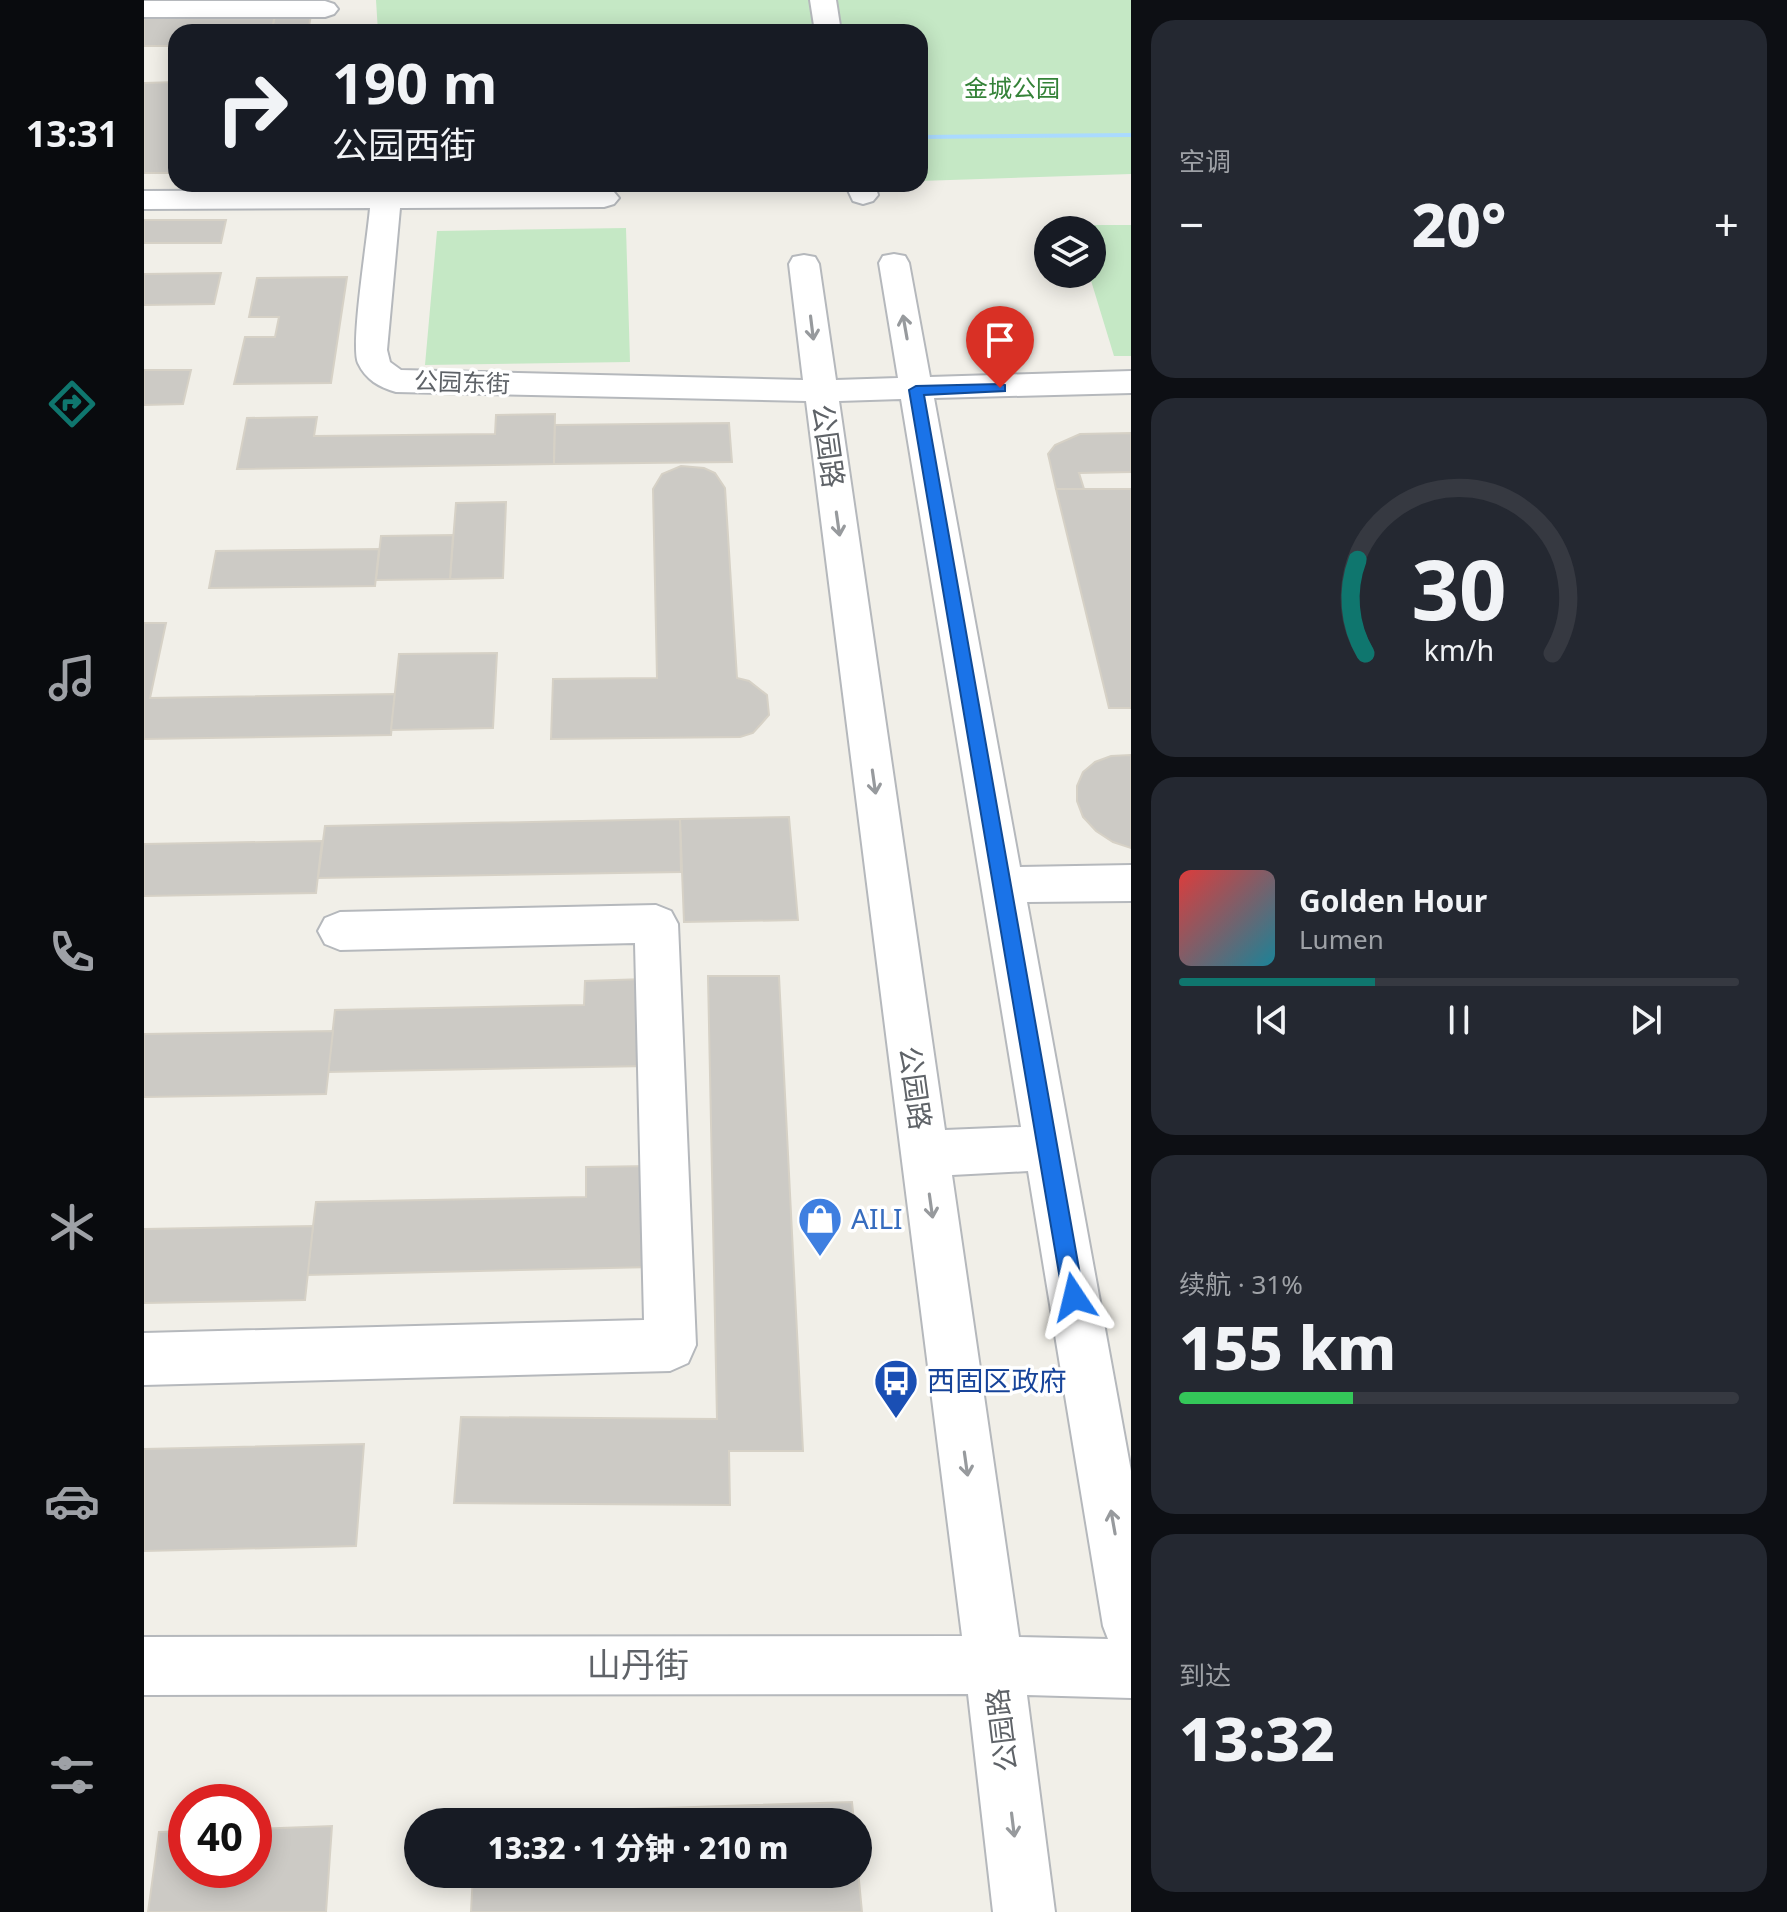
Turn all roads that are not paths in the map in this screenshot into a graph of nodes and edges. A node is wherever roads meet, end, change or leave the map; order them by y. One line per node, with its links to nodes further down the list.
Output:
1 (823, 0): 4 (street)
2 (144, 9): 3 (street)
3 (326, 14)
4 (827, 24)
5 (297, 192): 7 (street); 8 (street)
6 (604, 198): 8 (street)
7 (144, 200)
8 (386, 200): 13 (street, 公园东街)
9 (894, 263): 12 (street, one-way to 9)
10 (804, 264): 13 (street, 公园路, one-way to 13)
11 (1131, 382): 12 (street, 公园东街)
12 (916, 390): 13 (street, 公园东街); 15 (street)
13 (820, 391): 18 (street, 公园路, one-way to 18)
14 (1131, 883): 15 (street)
15 (1002, 885): 17 (street)
16 (340, 931): 19 (street)
17 (1048, 1148): 18 (street); 20 (street, one-way to 17)
18 (924, 1154): 21 (street, 公园路, one-way to 21)
19 (144, 1359)
20 (1131, 1626)
21 (994, 1665): 22 (street, 山丹街); 23 (street, 山丹街); 24 (street, 公园路, one-way to 24)
22 (144, 1666)
23 (1131, 1669)
24 (1024, 1912)

